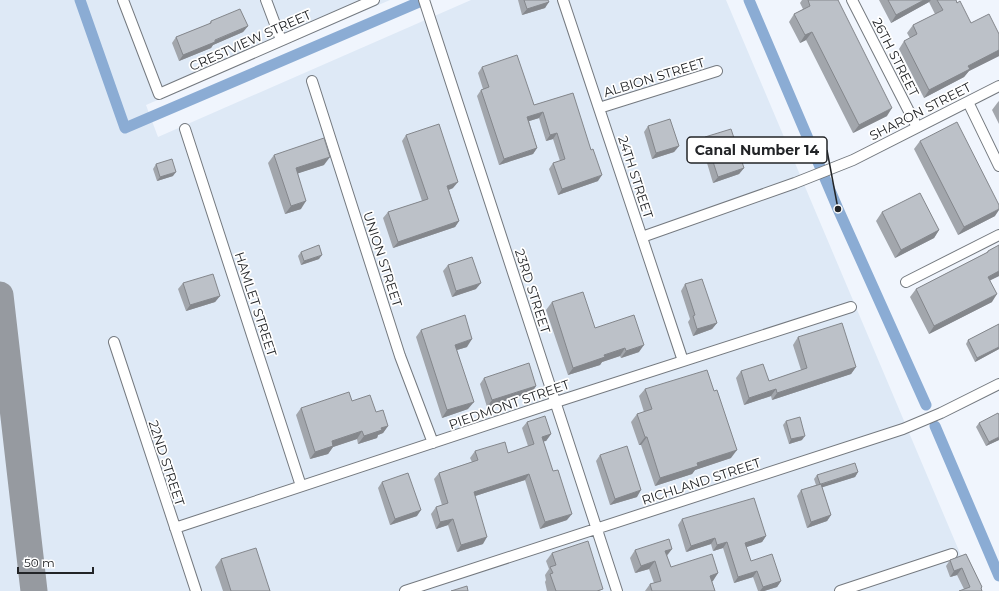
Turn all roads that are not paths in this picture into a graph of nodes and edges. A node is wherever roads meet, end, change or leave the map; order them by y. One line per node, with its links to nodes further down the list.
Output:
1 (123, 0): 7 (street, CRESTVIEW STREET)
2 (266, 0): 7 (street)
3 (374, 0): 7 (street, CRESTVIEW STREET)
4 (424, 0): 23 (street, 23RD STREET)
5 (563, 0): 12 (street, 24TH STREET)
6 (852, 0): 13 (street, 26TH STREET)
7 (281, 40)
8 (717, 71): 12 (street, ALBION STREET)
9 (312, 81): 24 (street, UNION STREET)
10 (999, 86): 11 (street, SHARON STREET)
11 (968, 102): 13 (street, SHARON STREET); 15 (street)
12 (599, 108): 17 (street, 24TH STREET)
13 (918, 127): 17 (street, SHARON STREET)
14 (185, 129): 25 (street, HAMLET STREET)
15 (999, 166)
16 (999, 235): 18 (street)
17 (642, 237): 21 (street, 24TH STREET)
18 (906, 282)
19 (851, 307): 21 (street, PIEDMONT STREET)
20 (114, 342): 26 (street, 22ND STREET)
21 (683, 362): 23 (street, PIEDMONT STREET)
22 (999, 384): 27 (street, RICHLAND STREET)
23 (556, 402): 24 (street, PIEDMONT STREET); 27 (street, 23RD STREET)
24 (433, 443): 25 (street, PIEDMONT STREET)
25 (301, 486): 26 (street, PIEDMONT STREET)
26 (175, 528): 29 (street, 22ND STREET)
27 (597, 528): 30 (street, RICHLAND STREET); 31 (street, 23RD STREET)
28 (952, 554): 32 (street)
29 (196, 591)
30 (405, 591)
31 (617, 591)
32 (840, 591)

